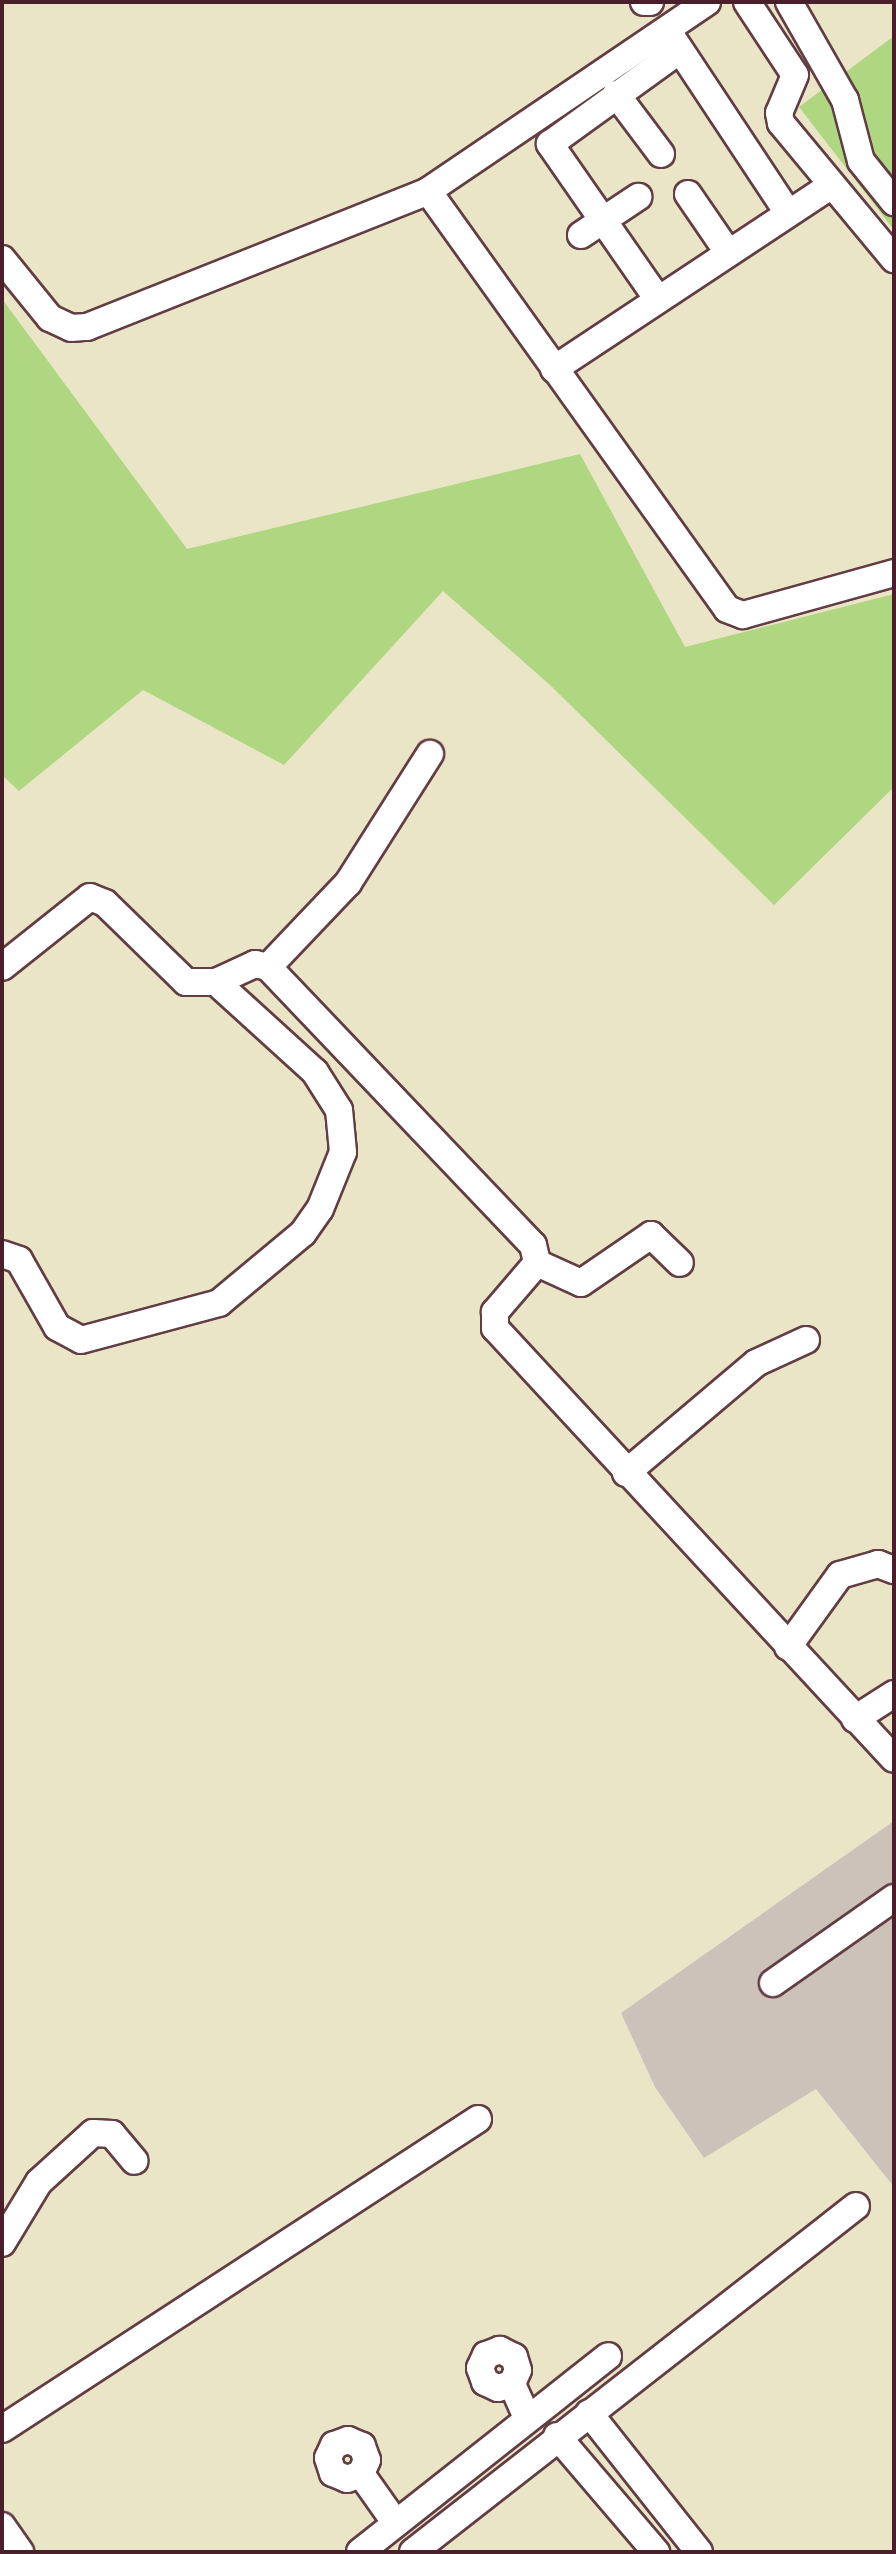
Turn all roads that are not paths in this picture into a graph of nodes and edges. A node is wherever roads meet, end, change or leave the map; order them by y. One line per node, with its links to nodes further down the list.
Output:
1 (644, 2): 2 (street)
2 (650, 2)
3 (707, 2): 6 (street)
4 (747, 2): 9 (street)
5 (789, 2): 13 (street)
6 (674, 40): 7 (street); 10 (street); 14 (street)
7 (616, 94): 8 (street); 15 (street)
8 (661, 154)
9 (832, 185): 14 (street); 19 (street)
10 (428, 191): 18 (street); 21 (street)
11 (688, 194): 17 (street)
12 (638, 197): 15 (street)
13 (894, 202)
14 (788, 213): 17 (street)
15 (602, 219): 16 (street); 20 (street)
16 (581, 235)
17 (727, 251): 20 (street)
18 (2, 259)
19 (894, 259)
20 (657, 298): 21 (street)
21 (554, 369): 22 (street)
22 (894, 573)
23 (430, 754): 25 (street)
24 (2, 967): 26 (street)
25 (268, 967): 26 (street); 28 (street)
26 (216, 982): 27 (street)
27 (2, 1254)
28 (537, 1263): 29 (street); 31 (street)
29 (680, 1263)
30 (806, 1340): 31 (street)
31 (626, 1473): 33 (street)
32 (894, 1570): 33 (street)
33 (788, 1647): 35 (street)
34 (894, 1694): 35 (street)
35 (855, 1719): 36 (street)
36 (894, 1759)
37 (894, 1898): 38 (street)
38 (773, 1983)
39 (478, 2119): 47 (street)
40 (135, 2161): 42 (street)
41 (856, 2206): 45 (street)
42 (2, 2243)
43 (608, 2356): 46 (street)
44 (512, 2384): 46 (street)
45 (589, 2413): 48 (street); 56 (street)
46 (527, 2417): 50 (street)
47 (2, 2429)
48 (557, 2436): 54 (street); 55 (street)
49 (361, 2474): 50 (street)
50 (395, 2522): 53 (street)
51 (2, 2526): 52 (street)
52 (20, 2552)
53 (360, 2552)
54 (413, 2552)
55 (656, 2552)
56 (699, 2552)

